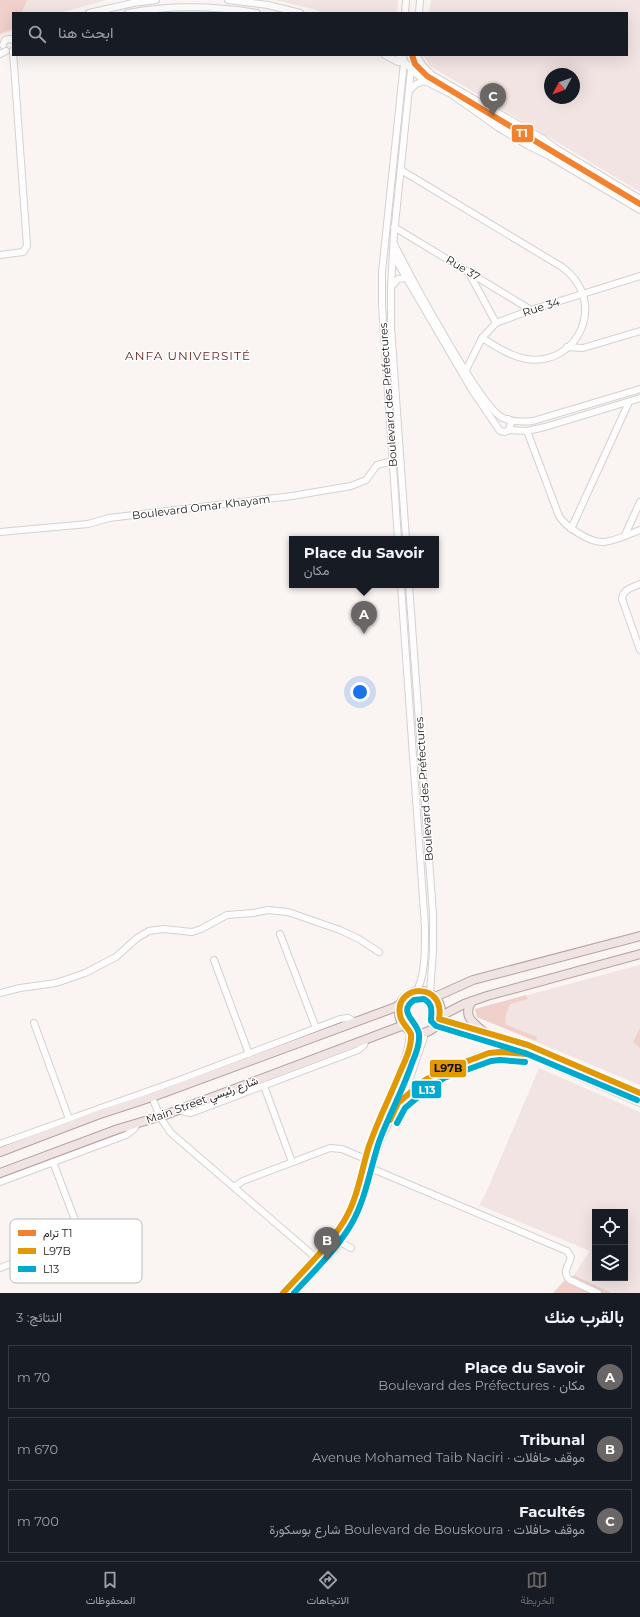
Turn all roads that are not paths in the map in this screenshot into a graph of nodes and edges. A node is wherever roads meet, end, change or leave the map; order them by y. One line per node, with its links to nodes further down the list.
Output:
1 (156, 0): 5 (street)
2 (228, 0): 8 (street)
3 (406, 0): 9 (street)
4 (420, 0): 10 (street)
5 (93, 12)
6 (136, 12): 7 (street)
7 (250, 12)
8 (296, 12)
9 (405, 12)
10 (419, 12)
11 (12, 40): 12 (street)
12 (6, 50): 28 (street)
13 (387, 56): 17 (street)
14 (399, 56): 17 (street)
15 (403, 56): 17 (street, Boulevard des Préfectures)
16 (418, 57): 18 (street, Boulevard des Préfectures); 22 (street)
17 (404, 62): 18 (street); 25 (street, Boulevard des Préfectures)
18 (411, 69): 19 (street); 20 (street, Boulevard des Préfectures)
19 (425, 80): 20 (street); 23 (street)
20 (409, 91): 21 (street, Boulevard des Préfectures)
21 (400, 170): 24 (street, Boulevard des Préfectures); 34 (street)
22 (640, 199)
23 (640, 210)
24 (394, 227): 26 (street, Boulevard des Préfectures); 30 (street, Rue 37)
25 (386, 239): 26 (street); 27 (street, Boulevard des Préfectures)
26 (393, 243): 29 (street, Boulevard des Préfectures); 40 (street)
27 (385, 250): 29 (street); 48 (street, Boulevard des Préfectures)
28 (0, 255)
29 (392, 255): 32 (street); 33 (street, Boulevard des Préfectures)
30 (468, 272): 35 (street, Rue 37); 36 (street)
31 (640, 276): 34 (street, Rue 34)
32 (406, 278): 33 (street); 45 (street)
33 (391, 287): 49 (street, Boulevard des Préfectures)
34 (583, 294): 35 (street, Rue 34); 39 (street)
35 (532, 310): 36 (street, Rue 34)
36 (496, 323): 38 (street, Rue 34)
37 (640, 330): 39 (street)
38 (482, 338): 39 (street); 40 (street, Rue 34)
39 (567, 347)
40 (466, 370): 44 (street)
41 (640, 389): 44 (street)
42 (640, 398): 43 (street)
43 (629, 402): 47 (street); 51 (street)
44 (506, 419): 45 (street); 46 (street)
45 (497, 425): 46 (street)
46 (509, 430): 47 (street)
47 (527, 431): 51 (street)
48 (393, 463): 49 (street, Boulevard Omar Khayam); 53 (street, Boulevard Omar Khayam); 55 (street, Boulevard des Préfectures)
49 (400, 465): 56 (street, Boulevard des Préfectures)
50 (640, 502): 54 (street)
51 (571, 529): 54 (street)
52 (640, 530): 54 (street)
53 (0, 532)
54 (625, 535)
55 (398, 536)
56 (406, 536)
57 (640, 584): 62 (street)
58 (401, 588): 61 (street, Boulevard des Préfectures)
59 (409, 588): 60 (street, Boulevard des Préfectures)
60 (412, 624): 61 (street); 70 (street, Boulevard des Préfectures)
61 (404, 625): 68 (street, Boulevard des Préfectures)
62 (640, 650)
63 (280, 934): 76 (street)
64 (640, 936): 70 (main road)
65 (380, 952): 69 (street)
66 (640, 954): 71 (main road)
67 (214, 960): 81 (street)
68 (416, 991): 70 (main road); 72 (main road)
69 (0, 993)
70 (433, 995): 73 (main road)
71 (472, 1001): 73 (main road); 79 (main road)
72 (400, 1003): 74 (main road, Main Street شارع رئيسي); 77 (main road)
73 (439, 1020): 78 (main road); 79 (street); 82 (street)
74 (356, 1022): 76 (street); 85 (main road, Main Street شارع رئيسي)
75 (34, 1023): 90 (street)
76 (316, 1028): 81 (street)
77 (407, 1028): 78 (main road); 80 (main road, Main Street شارع رئيسي); 96 (street)
78 (424, 1032): 86 (street)
79 (484, 1032): 84 (street)
80 (366, 1039): 83 (street); 88 (main road, Main Street شارع رئيسي)
81 (250, 1054): 90 (street)
82 (527, 1054): 86 (street); 87 (street)
83 (264, 1086): 88 (street); 95 (street)
84 (640, 1093)
85 (152, 1097): 89 (street); 93 (main road, Main Street شارع رئيسي)
86 (398, 1103): 97 (street)
87 (640, 1103)
88 (181, 1109): 89 (main road, Main Street شارع رئيسي)
89 (160, 1117): 91 (main road, Main Street شارع رئيسي); 100 (street)
90 (69, 1119): 92 (street)
91 (138, 1123): 94 (street); 98 (main road, Main Street شارع رئيسي)
92 (1, 1142)
93 (0, 1152)
94 (53, 1162): 99 (street); 101 (street)
95 (292, 1162): 96 (street); 100 (street)
96 (364, 1162): 97 (street); 104 (street)
97 (372, 1165): 102 (street); 109 (street)
98 (0, 1173)
99 (0, 1182)
100 (234, 1188): 104 (street)
101 (75, 1219)
102 (338, 1241): 103 (street); 108 (street)
103 (351, 1248)
104 (315, 1257): 107 (street)
105 (10, 1264): 106 (street)
106 (0, 1268)
107 (283, 1293)
108 (294, 1293)
109 (598, 1293)

